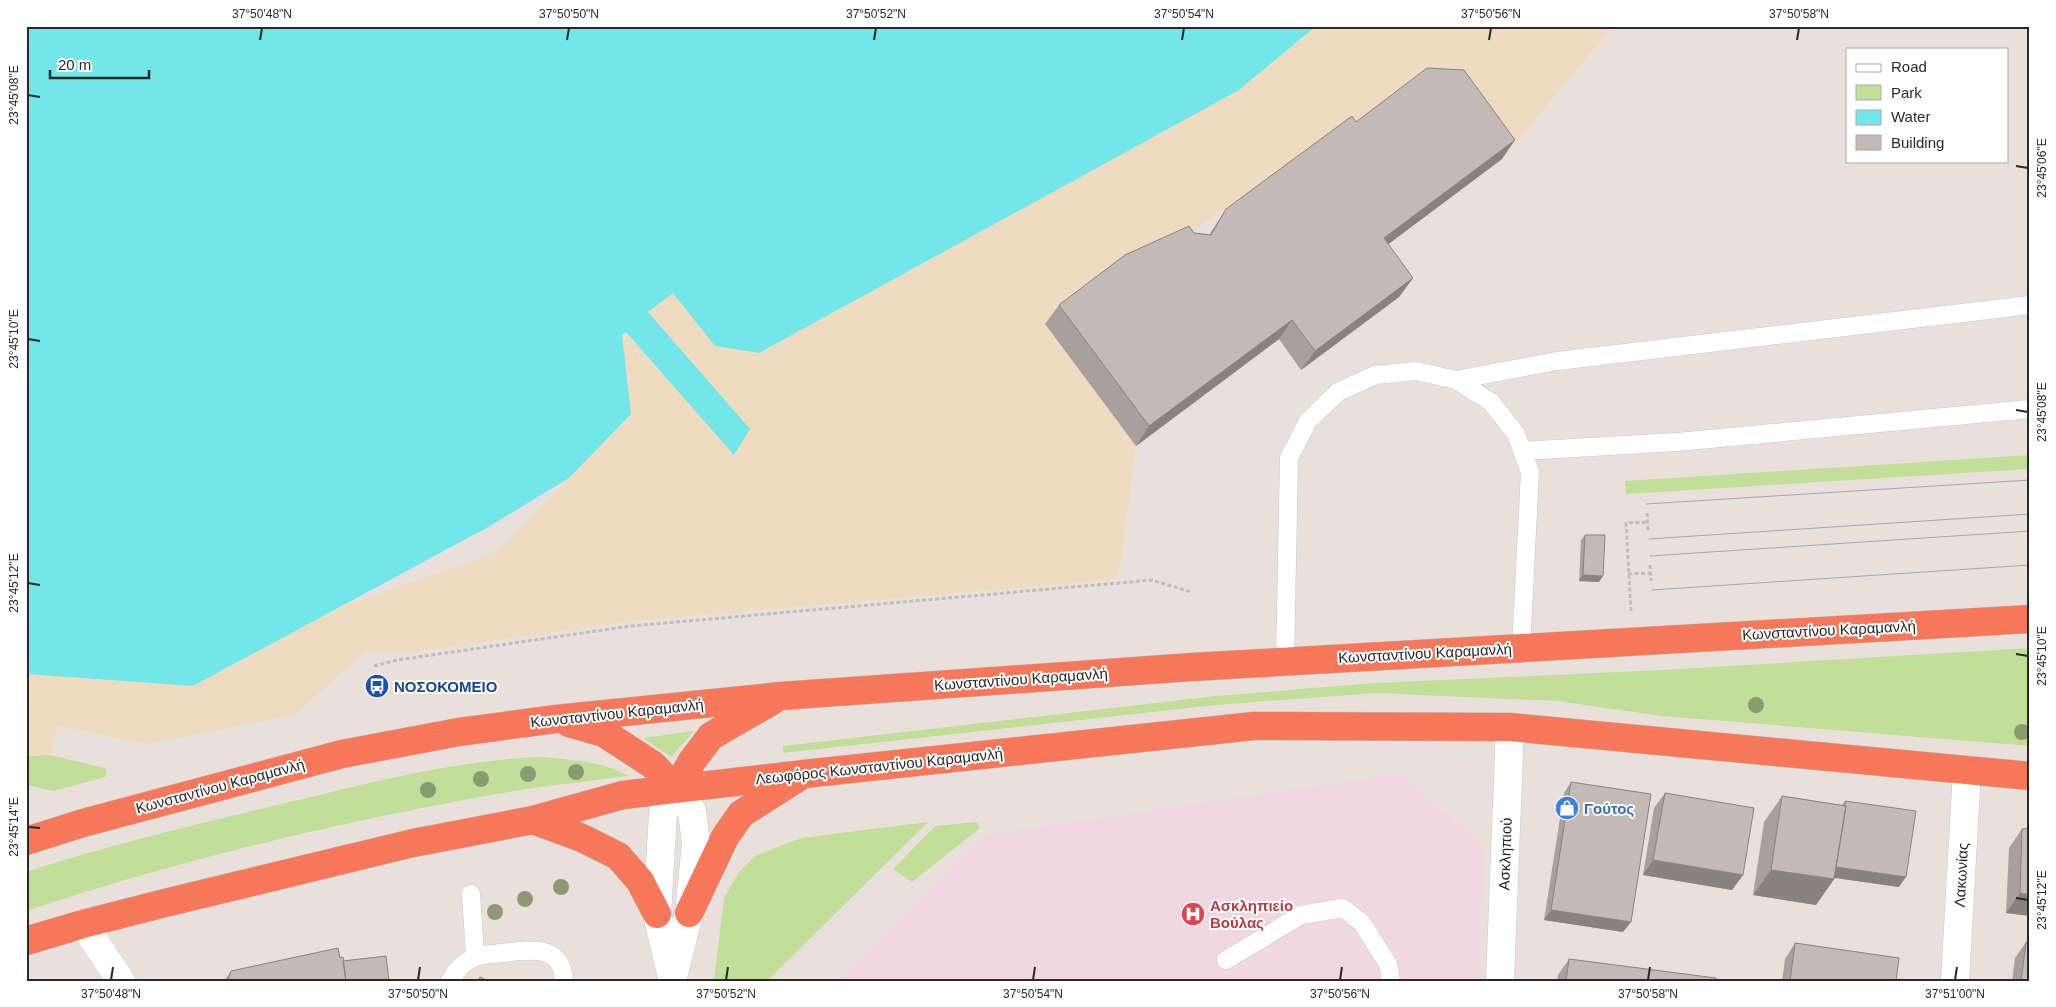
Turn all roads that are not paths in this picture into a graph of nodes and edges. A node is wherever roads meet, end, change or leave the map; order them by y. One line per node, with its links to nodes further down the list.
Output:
1 (2030, 305): 2 (lane)
2 (1456, 380): 4 (lane); 7 (lane)
3 (2030, 408): 4 (lane)
4 (1522, 451): 6 (lane)
5 (2030, 618): 6 (highway, Κωνσταντίνου Καραμανλή)
6 (1521, 648): 7 (highway, Κωνσταντίνου Καραμανλή)
7 (1285, 661): 8 (highway, Κωνσταντίνου Καραμανλή)
8 (781, 696): 9 (highway, Κωνσταντίνου Καραμανλή); 14 (highway)
9 (556, 719): 14 (highway); 16 (highway, Κωνσταντίνου Καραμανλή)
10 (1510, 728): 11 (highway); 12 (highway, Λεωφόρος Κωνσταντίνου Καραμανλή); 29 (street, Ασκληπιού)
11 (1967, 770): 13 (highway); 30 (street, Λακωνίας)
12 (804, 774): 14 (highway, Λεωφόρος Κωνσταντίνου Καραμανλή); 18 (highway)
13 (2030, 776)
14 (676, 789): 15 (highway, Λεωφόρος Κωνσταντίνου Καραμανλή); 18 (street); 19 (street)
15 (533, 820): 19 (highway); 20 (highway, Λεωφόρος Κωνσταντίνου Καραμανλή)
16 (26, 841)
17 (471, 894): 22 (lane)
18 (689, 913): 24 (street)
19 (657, 914): 24 (street)
20 (83, 924): 21 (highway); 25 (street)
21 (26, 941)
22 (475, 956): 26 (lane); 27 (lane)
23 (1226, 960): 28 (lane)
24 (672, 979)
25 (121, 981)
26 (450, 981)
27 (564, 981)
28 (1391, 981)
29 (1500, 981)
30 (1955, 981)

